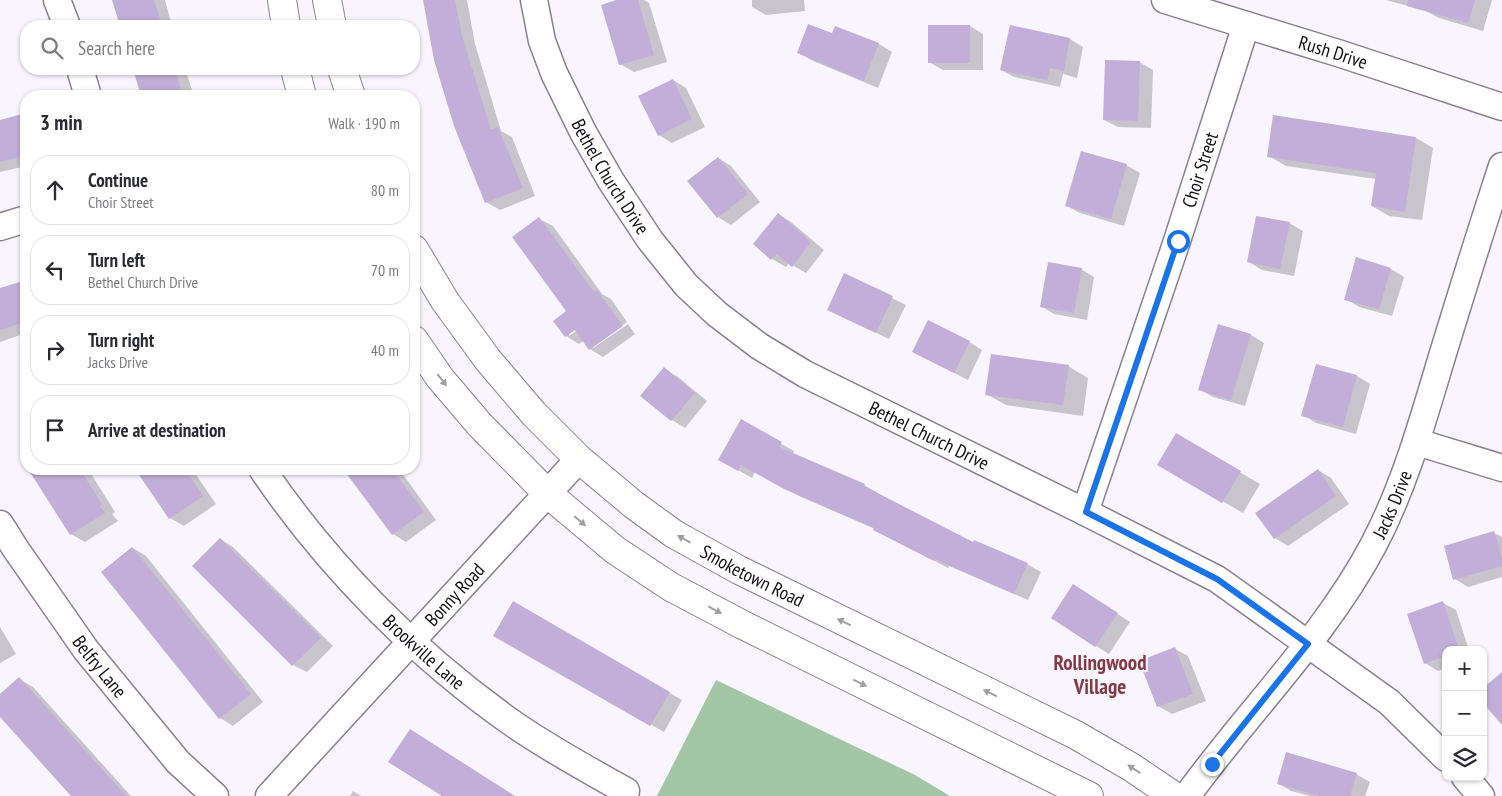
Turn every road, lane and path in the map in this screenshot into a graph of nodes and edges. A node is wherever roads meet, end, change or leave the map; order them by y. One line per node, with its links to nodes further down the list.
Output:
1 (57, 0): 6 (street)
2 (282, 0): 7 (main road)
3 (327, 0): 8 (main road)
4 (534, 0): 27 (street, Bethel Church Drive)
5 (1165, 0): 9 (street, Rush Drive)
6 (65, 20)
7 (285, 20)
8 (331, 20)
9 (1246, 25): 16 (street, Rush Drive); 27 (street, Choir Street)
10 (82, 75): 13 (street)
11 (297, 75): 14 (main road)
12 (344, 75): 15 (main road)
13 (86, 90)
14 (300, 90)
15 (349, 90)
16 (1502, 106)
17 (1502, 166): 22 (street, Jacks Drive)
18 (20, 221): 19 (street)
19 (0, 227)
20 (420, 259): 23 (main road, Smoketown Road)
21 (420, 349): 26 (main road, one-way to 26)
22 (1417, 442): 24 (street); 30 (street, Jacks Drive)
23 (579, 459): 26 (street, Bonny Road); 37 (main road, Smoketown Road, one-way to 23)
24 (1502, 468)
25 (267, 475): 29 (street, Brookville Lane)
26 (547, 493): 29 (street, Bonny Road); 36 (main road, one-way to 36)
27 (1086, 512): 30 (street, Bethel Church Drive)
28 (0, 524): 34 (street, Belfry Lane)
29 (411, 641): 33 (street, Brookville Lane); 35 (street, Bonny Road)
30 (1308, 644): 31 (street, Bethel Church Drive); 38 (street, Jacks Drive)
31 (1442, 754)
32 (1468, 781): 39 (street)
33 (626, 791)
34 (215, 796)
35 (269, 796)
36 (1089, 796)
37 (1174, 796)
38 (1187, 796)
39 (1481, 796)

